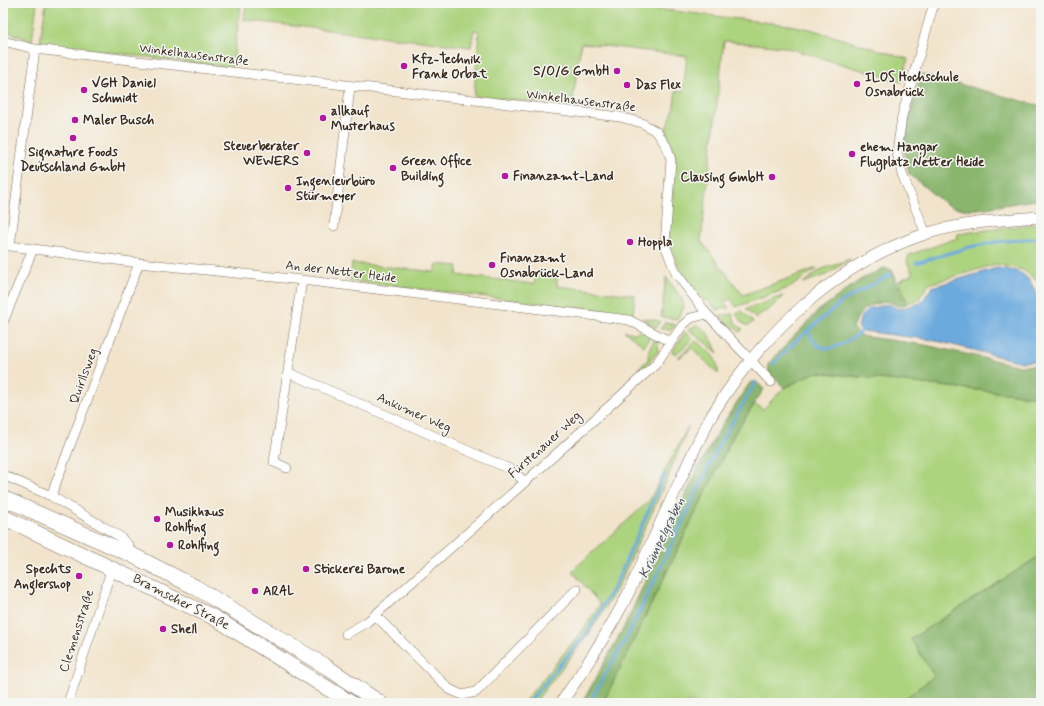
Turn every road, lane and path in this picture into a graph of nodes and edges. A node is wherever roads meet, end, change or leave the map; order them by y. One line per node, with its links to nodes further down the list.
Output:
1 (934, 3): 7 (street)
2 (3, 41): 3 (street, Winkelhausenstraße)
3 (35, 50): 4 (street, Winkelhausenstraße); 8 (street)
4 (350, 87): 6 (street); 12 (street, Winkelhausenstraße)
5 (1041, 217): 7 (street)
6 (334, 226)
7 (926, 234): 15 (street)
8 (6, 246): 9 (street, An der Netter Heide)
9 (33, 249): 10 (street, An der Netter Heide); 13 (street)
10 (139, 263): 11 (street, An der Netter Heide); 21 (street, Quirllsweg)
11 (302, 280): 14 (street, An der Netter Heide); 16 (street)
12 (707, 314): 14 (street, Fürstenauer Weg); 15 (street)
13 (3, 322)
14 (671, 342): 20 (street, Fürstenauer Weg)
15 (750, 360): 17 (street); 32 (street)
16 (289, 373): 18 (street); 20 (street, Ankumer Weg)
17 (771, 382)
18 (287, 468)
19 (3, 475): 21 (street, Bramscher Straße)
20 (526, 482): 27 (street, Fürstenauer Weg)
21 (51, 496): 24 (street, Bramscher Straße)
22 (3, 498): 24 (main road, Bramscher Straße)
23 (3, 517): 25 (main road, Bramscher Straße)
24 (134, 556): 31 (main road, Bramscher Straße)
25 (112, 568): 29 (street, Clemensstraße); 30 (main road, Bramscher Straße)
26 (577, 589): 27 (street)
27 (375, 615): 28 (street, Fürstenauer Weg)
28 (346, 634)
29 (68, 703)
30 (351, 703)
31 (380, 703)
32 (561, 703)

